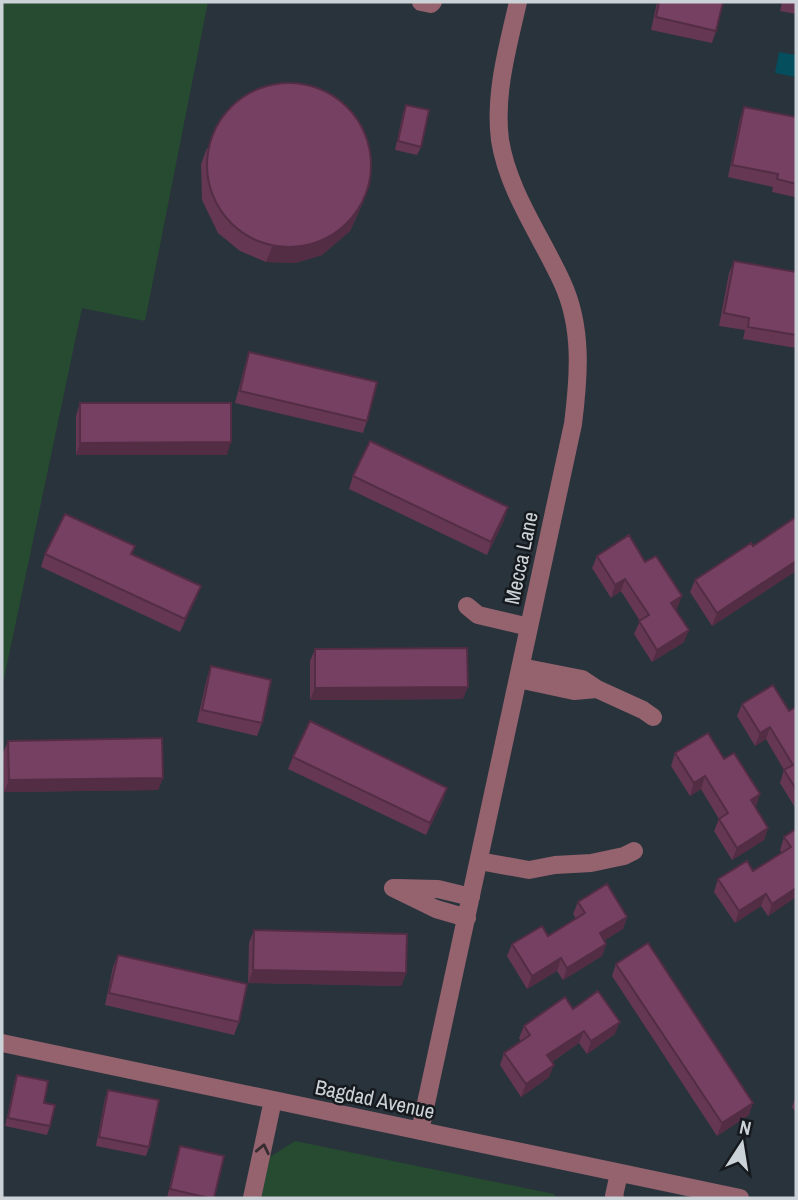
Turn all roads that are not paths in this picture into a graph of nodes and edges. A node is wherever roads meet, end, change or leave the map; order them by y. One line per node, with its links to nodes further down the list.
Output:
1 (421, 2): 2 (street)
2 (433, 2)
3 (518, 2): 4 (street, Mecca Lane)
4 (519, 673): 5 (street); 7 (street, Mecca Lane)
5 (653, 717)
6 (634, 851): 7 (street)
7 (480, 856): 8 (street, Mecca Lane)
8 (471, 897): 9 (street, Mecca Lane); 9 (street)
9 (467, 918): 12 (street, Mecca Lane)
10 (2, 1043): 11 (street, Bagdad Avenue)
11 (273, 1100): 12 (street, Bagdad Avenue); 15 (street, one-way to 11)
12 (420, 1131): 13 (street, Bagdad Avenue)
13 (619, 1173): 14 (street); 16 (street, Bagdad Avenue)
14 (613, 1197)
15 (252, 1198)
16 (740, 1198)

